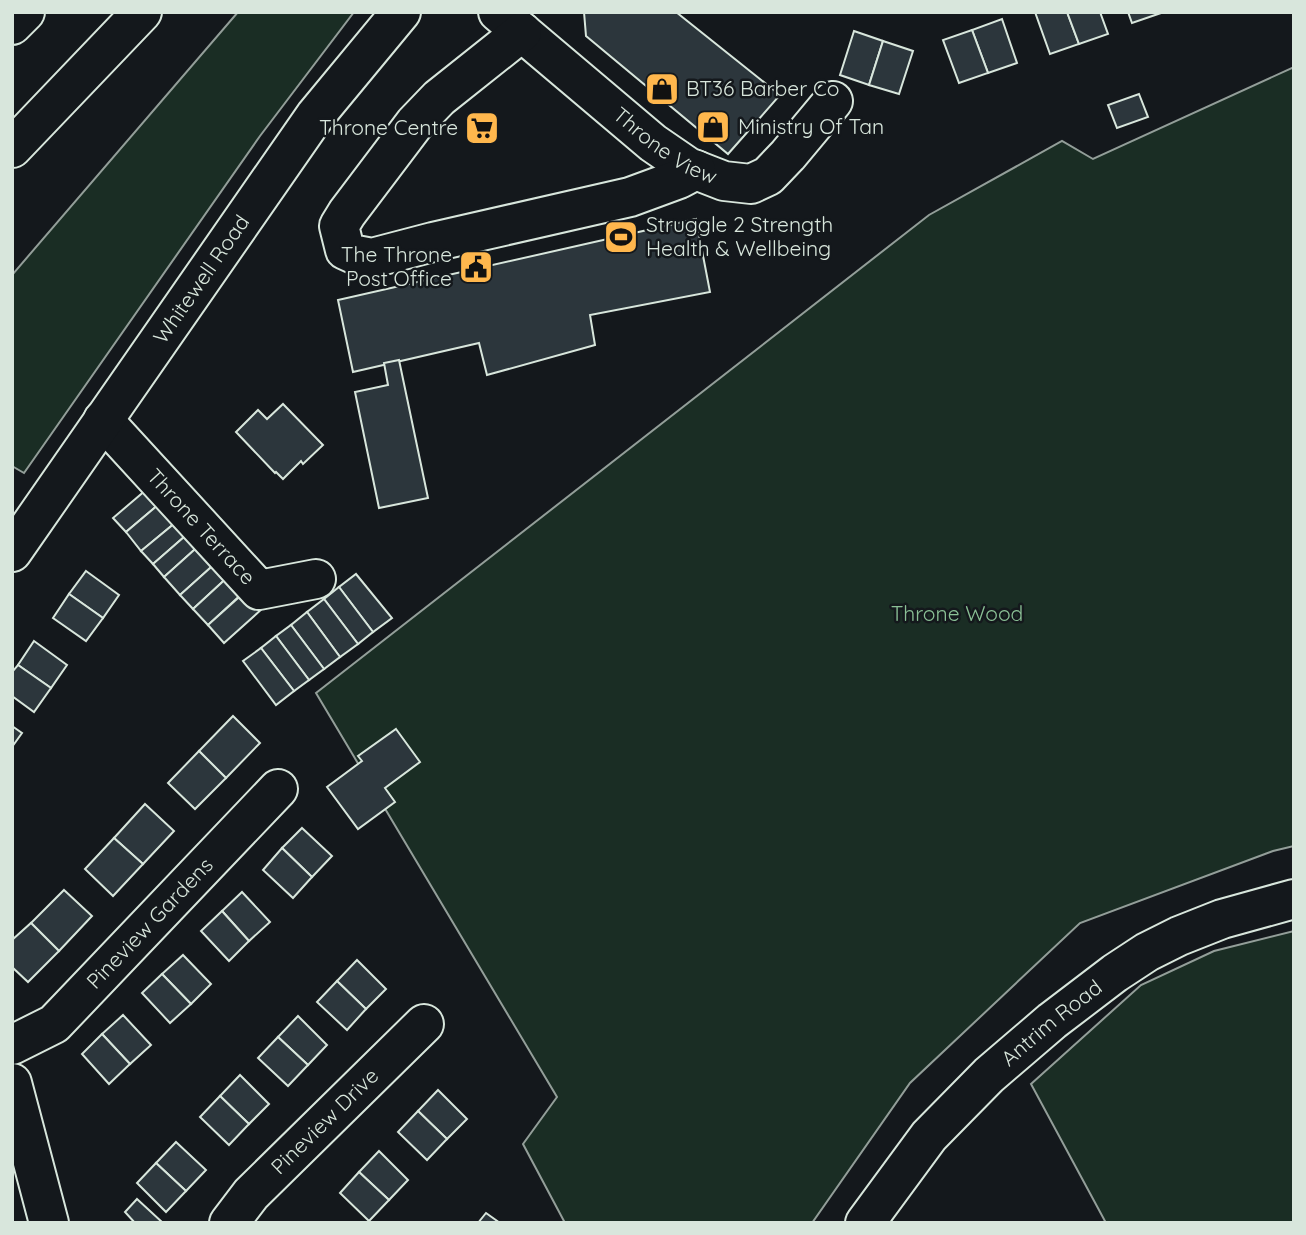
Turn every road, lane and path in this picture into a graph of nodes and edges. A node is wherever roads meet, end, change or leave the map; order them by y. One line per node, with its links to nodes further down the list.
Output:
1 (25, 12): 5 (main road)
2 (142, 12): 7 (main road)
3 (401, 12): 9 (main road, Whitewell Road)
4 (510, 22): 8 (main road, Throne View); 8 (main road)
5 (12, 25)
6 (833, 101): 8 (main road, Throne View)
7 (12, 148)
8 (696, 170)
9 (103, 420): 10 (main road, Whitewell Road); 11 (main road, Throne Terrace)
10 (12, 552)
11 (316, 579)
12 (278, 789): 15 (main road, Pineview Gardens)
13 (1294, 899): 19 (main road, Antrim Road)
14 (424, 1024): 18 (main road, Pineview Drive)
15 (12, 1045)
16 (12, 1083): 17 (main road)
17 (49, 1223)
18 (229, 1223)
19 (865, 1223)

